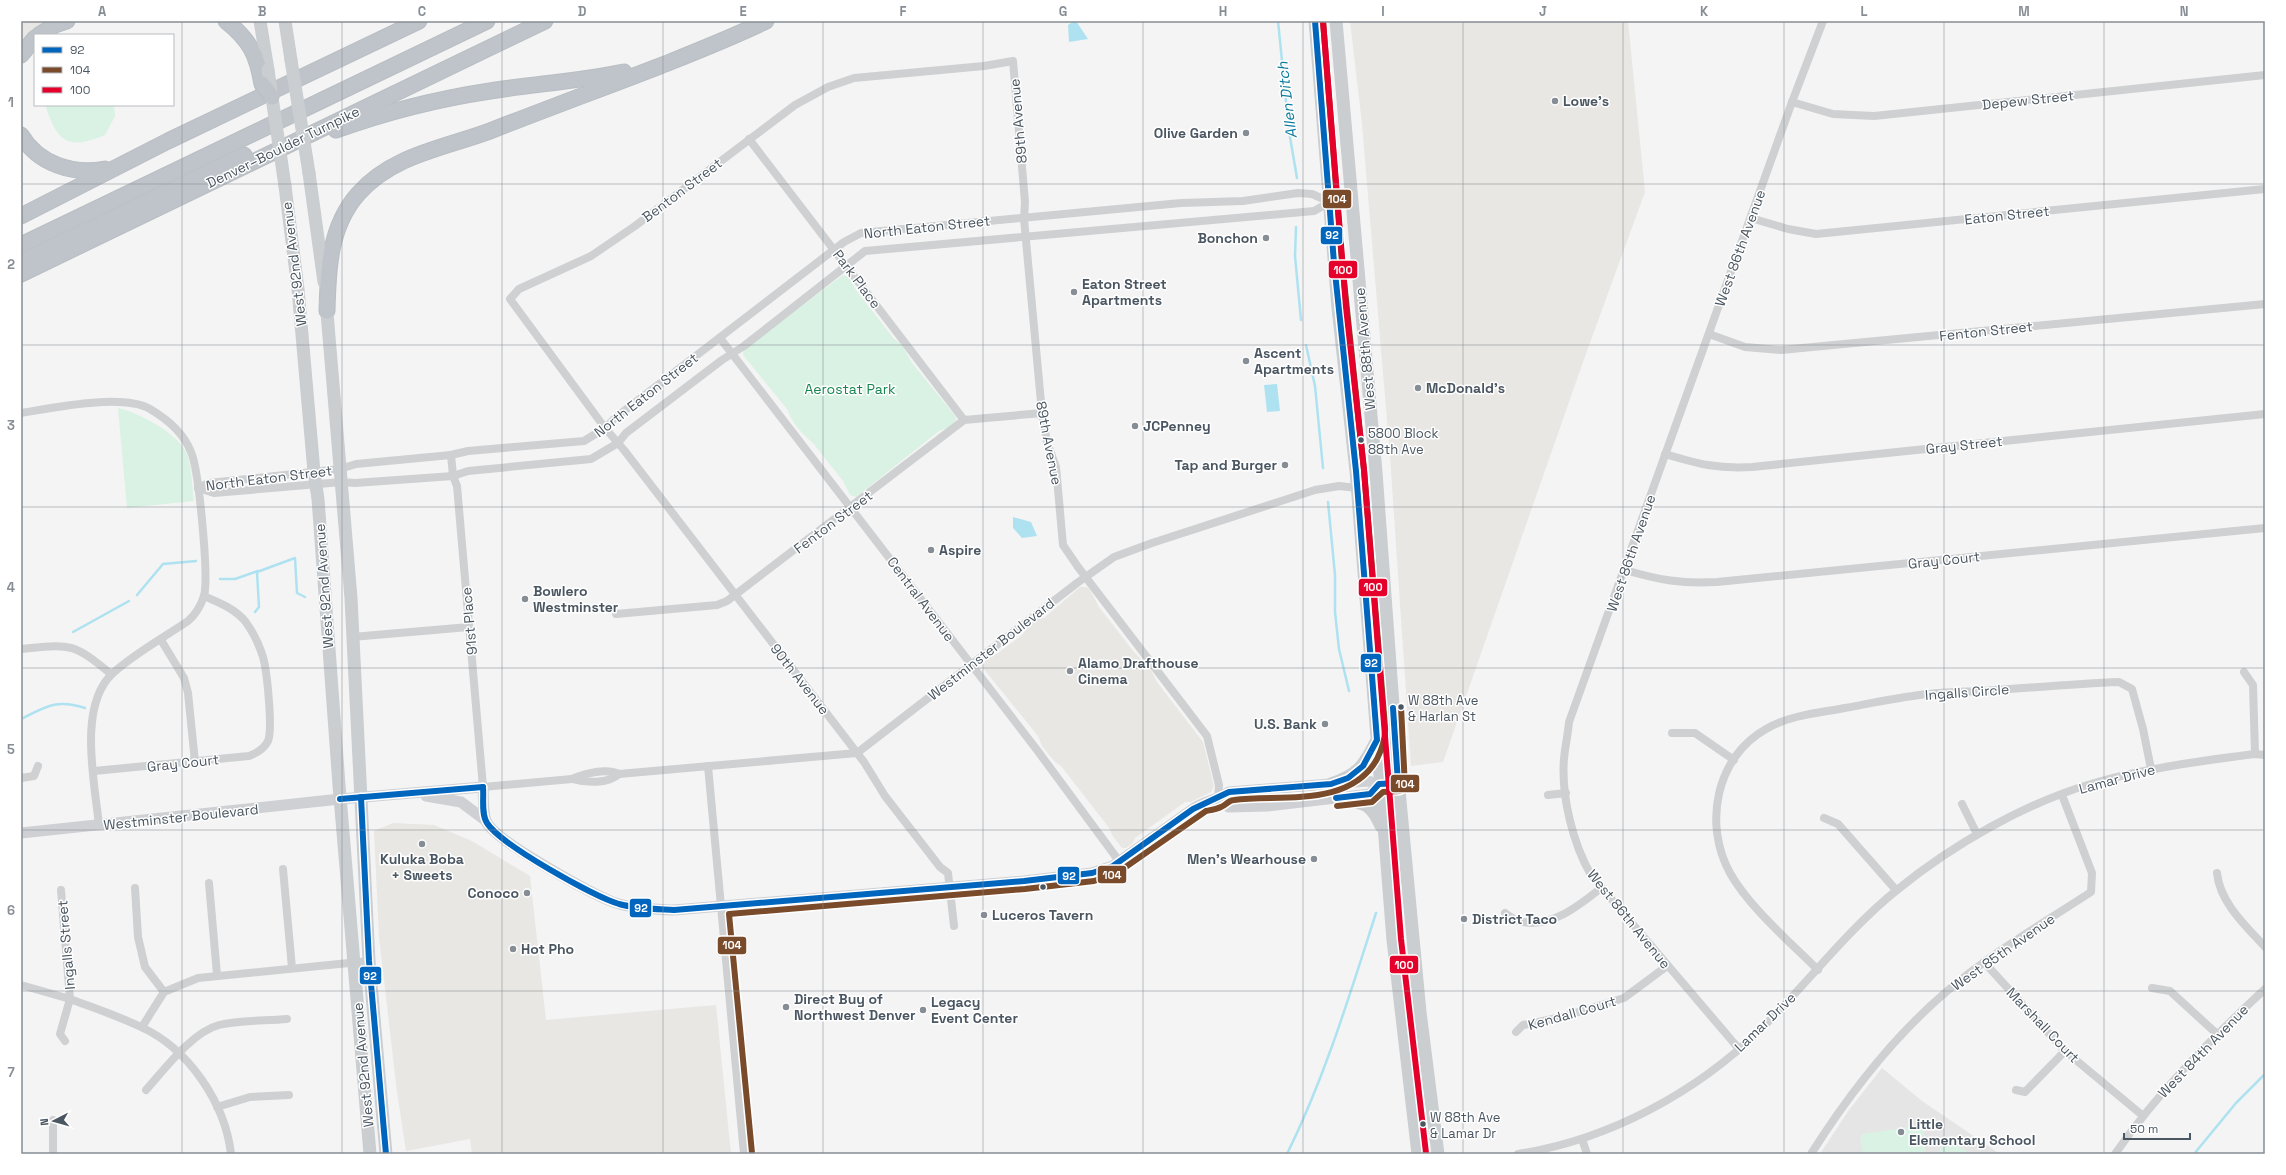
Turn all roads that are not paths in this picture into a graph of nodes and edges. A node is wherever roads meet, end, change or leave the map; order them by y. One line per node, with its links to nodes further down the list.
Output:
1 (67, 21): 14 (highway)
2 (226, 21): 20 (highway, bridge)
3 (260, 21): 20 (main road, West 92nd Avenue, bridge)
4 (285, 21): 39 (main road, West 92nd Avenue, bridge)
5 (419, 21): 24 (highway)
6 (466, 21): 31 (highway)
7 (487, 21): 33 (highway)
8 (524, 21): 35 (highway)
9 (545, 21): 25 (highway, Denver–Boulder Turnpike)
10 (766, 21): 16 (highway)
11 (1316, 21): 27 (main road, West 88th Avenue)
12 (1336, 21): 83 (main road, West 88th Avenue)
13 (1823, 21): 21 (street, West 86th Avenue)
14 (41, 34)
15 (34, 39): 17 (highway)
16 (697, 51): 25 (highway); 39 (highway)
17 (21, 55)
18 (1013, 61): 23 (street, Benton Street); 30 (street, 89th Avenue)
19 (2265, 75): 21 (street, Depew Street)
20 (272, 97): 53 (main road, West 92nd Avenue, bridge)
21 (1792, 102): 29 (street, West 86th Avenue)
22 (21, 135): 24 (highway)
23 (750, 139): 34 (street, Park Place); 47 (street, Benton Street)
24 (116, 167): 28 (highway)
25 (242, 167): 37 (highway, Denver–Boulder Turnpike)
26 (2265, 188): 29 (street, Eaton Street)
27 (1330, 202): 30 (street, North Eaton Street); 32 (street, North Eaton Street); 56 (main road, West 88th Avenue)
28 (21, 216)
29 (1751, 218): 40 (street, West 86th Avenue)
30 (1024, 219): 32 (street, 89th Avenue); 34 (street, North Eaton Street)
31 (21, 234)
32 (1026, 238): 36 (street, North Eaton Street); 44 (street, 89th Avenue)
33 (21, 245)
34 (836, 250): 36 (street, Park Place); 41 (street, North Eaton Street)
35 (21, 262)
36 (847, 266): 42 (street, North Eaton Street); 46 (street, Park Place)
37 (21, 274)
38 (2265, 304): 40 (street, Fenton Street)
39 (327, 311): 51 (main road, West 92nd Avenue)
40 (1709, 334): 49 (street, West 86th Avenue)
41 (720, 338): 42 (street, Central Avenue); 47 (street, North Eaton Street)
42 (732, 354): 48 (street, North Eaton Street); 57 (street, Central Avenue)
43 (21, 413): 55 (street)
44 (1042, 413): 46 (street); 60 (street, 89th Avenue)
45 (2265, 414): 49 (street, Gray Street)
46 (964, 420): 57 (street, Fenton Street)
47 (606, 428): 48 (street, 90th Avenue); 50 (street, North Eaton Street)
48 (618, 443): 52 (street, North Eaton Street); 62 (street, 90th Avenue)
49 (1665, 454): 59 (street, West 86th Avenue)
50 (451, 455): 51 (street, North Eaton Street); 52 (street, 91st Place)
51 (340, 468): 53 (street, North Eaton Street); 54 (main road, West 92nd Avenue)
52 (453, 476): 54 (street, North Eaton Street); 64 (street, 91st Place)
53 (314, 478): 54 (street, North Eaton Street); 55 (street, North Eaton Street); 55 (street, North Eaton Street); 94 (main road, West 92nd Avenue)
54 (342, 482): 65 (main road, West 92nd Avenue)
55 (198, 488): 61 (street)
56 (1357, 488): 60 (street, Westminster Boulevard); 72 (main road, West 88th Avenue)
57 (851, 508): 62 (street, Fenton Street); 68 (street, Central Avenue)
58 (2265, 528): 59 (street, Gray Court)
59 (1625, 570): 89 (street, West 86th Avenue)
60 (1085, 577): 68 (street, Westminster Boulevard); 95 (street, 89th Avenue)
61 (204, 596): 66 (street); 77 (street, Gray Court)
62 (736, 596): 63 (street, Fenton Street); 73 (street, 90th Avenue)
63 (616, 614)
64 (469, 627): 65 (street); 87 (street, 91st Place)
65 (352, 637): 92 (main road, West 92nd Avenue)
66 (161, 640): 70 (street); 77 (street)
67 (21, 649): 70 (street)
68 (972, 665): 73 (street, Westminster Boulevard); 104 (street, Central Avenue)
69 (2244, 672): 74 (street)
70 (111, 674): 81 (street)
71 (1672, 733): 76 (street)
72 (1377, 740): 84 (main road); 85 (main road, West 88th Avenue)
73 (857, 753): 79 (street); 108 (street, 90th Avenue)
74 (2255, 754): 75 (street, Lamar Drive); 80 (street, Lamar Drive)
75 (2265, 755)
76 (1734, 760): 80 (street, Ingalls Circle); 122 (street, Ingalls Circle)
77 (195, 762): 81 (street, Gray Court)
78 (38, 766): 82 (street)
79 (708, 766): 87 (street); 113 (street)
80 (2151, 769): 91 (street, Lamar Drive)
81 (94, 772): 100 (street)
82 (21, 778)
83 (1398, 783): 85 (street); 150 (main road, West 88th Avenue)
84 (1331, 784): 85 (street); 86 (street)
85 (1379, 784): 93 (street); 101 (main road, West 88th Avenue)
86 (1316, 785): 95 (street); 97 (street)
87 (483, 787): 88 (street); 99 (street)
88 (411, 793): 92 (street, Westminster Boulevard); 99 (street)
89 (1566, 793): 90 (street); 110 (street, West 86th Avenue)
90 (1548, 795)
91 (2062, 795): 103 (street, Lamar Drive); 119 (street, West 85th Avenue)
92 (361, 797): 94 (street, Westminster Boulevard); 117 (main road, West 92nd Avenue)
93 (1335, 798): 97 (street); 101 (main road)
94 (340, 799): 100 (street, Westminster Boulevard); 118 (main road, West 92nd Avenue)
95 (1218, 800): 97 (street); 104 (street)
96 (1962, 804): 103 (street)
97 (1250, 807)
98 (1824, 818): 112 (street)
99 (486, 820): 113 (street)
100 (99, 826): 102 (street, Westminster Boulevard)
101 (1383, 832): 149 (main road, West 88th Avenue)
102 (21, 833)
103 (1977, 834): 112 (street, Lamar Drive)
104 (1119, 862): 108 (street)
105 (283, 869): 121 (street)
106 (2217, 873): 116 (street)
107 (209, 883): 123 (street)
108 (950, 887): 113 (street); 115 (street, 90th Avenue)
109 (134, 888): 127 (street)
110 (1601, 888): 114 (street); 120 (street, West 86th Avenue)
111 (61, 890): 128 (street, Ingalls Street)
112 (1896, 890): 122 (street, Lamar Drive)
113 (720, 907): 148 (street)
114 (1505, 913)
115 (954, 926)
116 (2265, 947)
117 (369, 961): 118 (street); 147 (main road, West 92nd Avenue)
118 (354, 962): 121 (street); 146 (main road, West 92nd Avenue)
119 (1984, 962): 135 (street, Marshall Court); 153 (street, West 85th Avenue)
120 (1667, 966): 131 (street, Kendall Court); 134 (street, West 86th Avenue)
121 (292, 968): 123 (street)
122 (1818, 970): 134 (street, Lamar Drive)
123 (217, 974): 127 (street)
124 (21, 985): 128 (street, Ingalls Street)
125 (2152, 988): 132 (street)
126 (2265, 989): 132 (street, West 84th Avenue)
127 (164, 992): 130 (street)
128 (70, 999): 130 (street, Ingalls Street); 133 (street, Ingalls Street)
129 (287, 1019): 136 (street)
130 (142, 1027): 136 (street, Ingalls Street)
131 (1516, 1032)
132 (2217, 1034): 141 (street, West 84th Avenue)
133 (65, 1041)
134 (1739, 1048): 143 (street, Lamar Drive)
135 (2065, 1051): 138 (street); 141 (street, Marshall Court)
136 (179, 1053): 137 (street); 140 (street, Ingalls Street)
137 (146, 1090)
138 (2016, 1090)
139 (290, 1095): 140 (street)
140 (217, 1107): 145 (street, Ingalls Street)
141 (2142, 1115): 154 (street, West 84th Avenue)
142 (53, 1120): 144 (street)
143 (1582, 1139): 151 (street, Lamar Drive); 152 (street)
144 (53, 1154)
145 (231, 1154)
146 (370, 1154)
147 (386, 1154)
148 (744, 1154)
149 (1418, 1154)
150 (1438, 1154)
151 (1518, 1154)
152 (1587, 1154)
153 (1811, 1154)
154 (2115, 1154)

